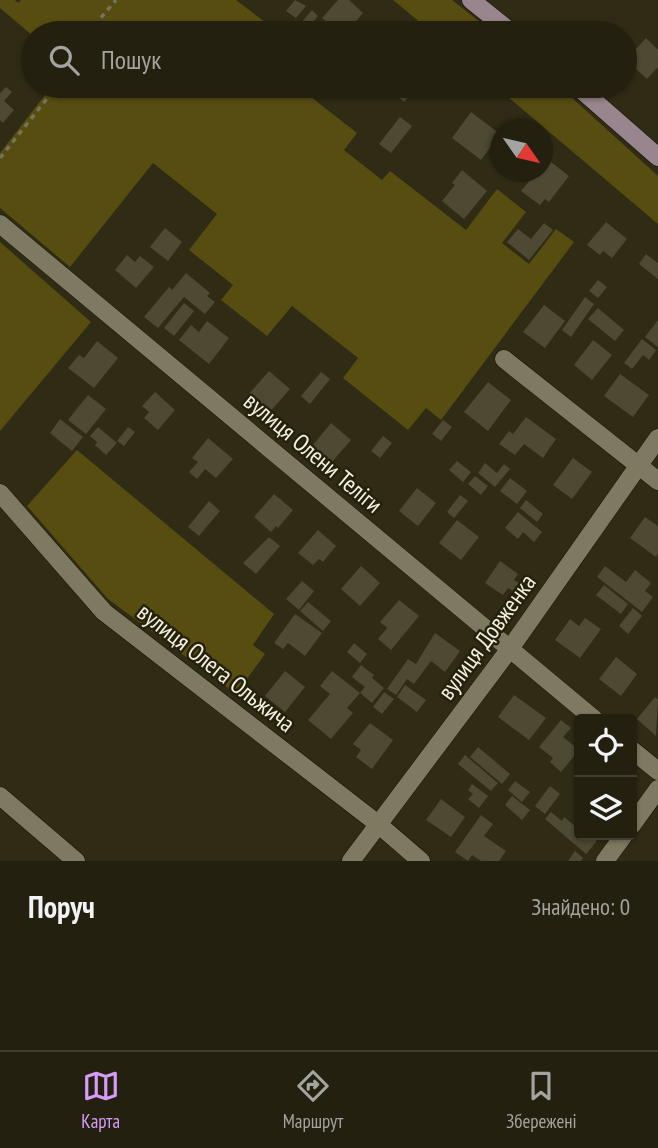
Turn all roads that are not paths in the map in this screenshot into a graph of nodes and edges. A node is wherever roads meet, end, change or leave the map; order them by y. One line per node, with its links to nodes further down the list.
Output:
1 (471, 0): 2 (main road)
2 (497, 21)
3 (591, 98): 4 (main road)
4 (658, 157)
5 (0, 224): 11 (street, вулиця Олени Теліги)
6 (504, 359): 8 (street)
7 (658, 438): 8 (street, вулиця Довженка)
8 (638, 466): 9 (street); 11 (street, вулиця Довженка)
9 (658, 481)
10 (0, 493): 18 (street, вулиця Олега Ольжича)
11 (509, 650): 12 (street, вулиця Олени Теліги); 18 (street, вулиця Довженка)
12 (588, 714)
13 (637, 754): 14 (street)
14 (658, 771)
15 (658, 789): 17 (street)
16 (0, 796): 20 (street)
17 (637, 818)
18 (378, 824): 21 (street, вулиця Довженка); 22 (street, вулиця Олега Ольжича)
19 (620, 840): 23 (street)
20 (76, 861)
21 (351, 861)
22 (421, 861)
23 (605, 861)

